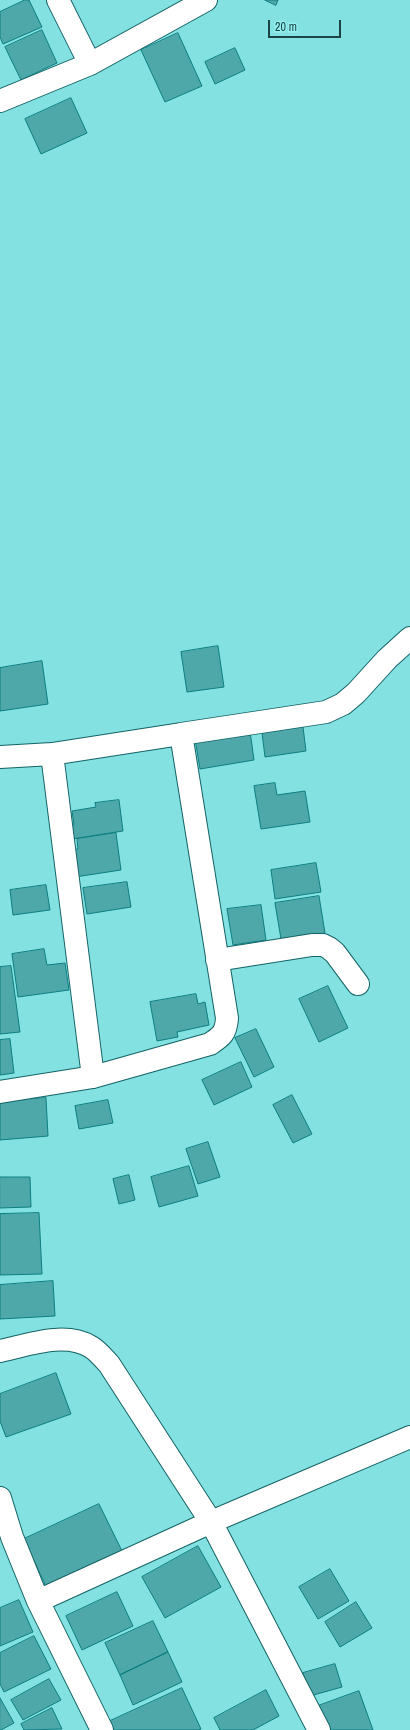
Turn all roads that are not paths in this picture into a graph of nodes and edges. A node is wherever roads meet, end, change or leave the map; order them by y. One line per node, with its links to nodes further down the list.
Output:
1 (58, 0): 3 (street)
2 (206, 0): 3 (street)
3 (90, 64): 4 (street)
4 (0, 101)
5 (410, 638): 6 (street)
6 (181, 734): 7 (street); 9 (street)
7 (52, 754): 8 (street); 11 (street)
8 (0, 757)
9 (217, 960): 10 (street); 11 (street)
10 (358, 984)
11 (93, 1078): 12 (street)
12 (0, 1092)
13 (0, 1351): 16 (street)
14 (410, 1437): 16 (street)
15 (0, 1498): 17 (street)
16 (211, 1522): 17 (street); 19 (street)
17 (38, 1602): 18 (street)
18 (102, 1730)
19 (319, 1730)

